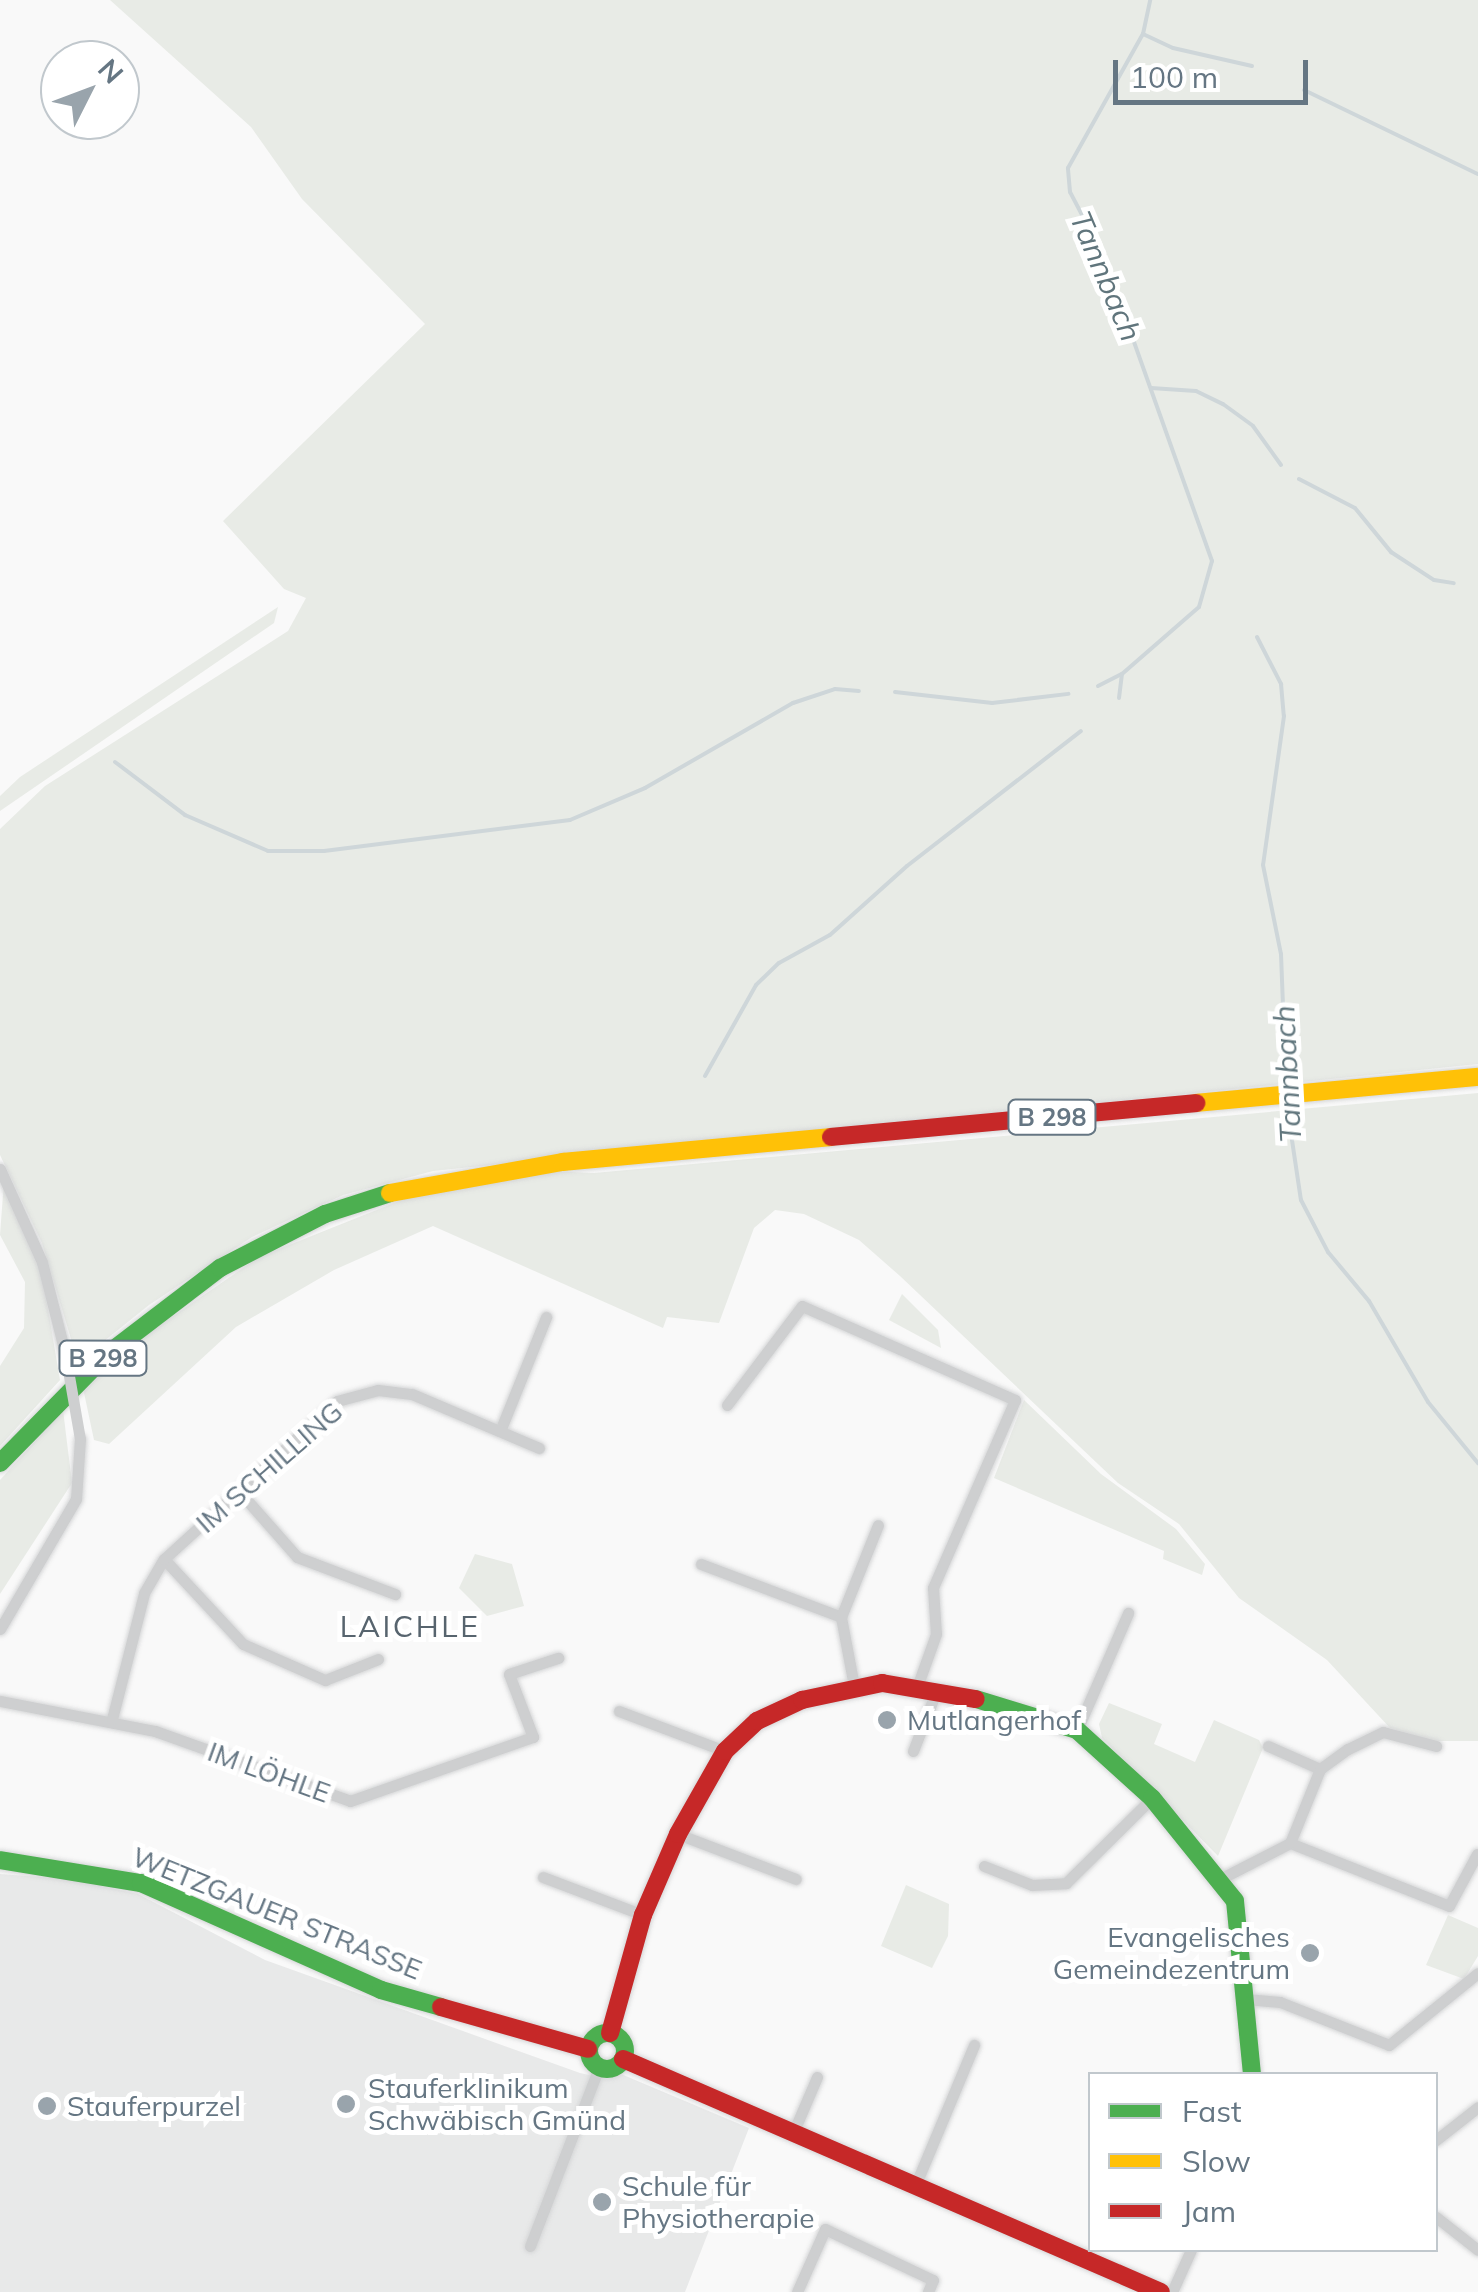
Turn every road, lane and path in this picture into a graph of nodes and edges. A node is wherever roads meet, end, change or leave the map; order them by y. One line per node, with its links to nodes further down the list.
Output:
1 (1478, 1077): 7 (street, B 298)
2 (0, 1169): 15 (street, bridge)
3 (546, 1317): 5 (street)
4 (727, 1405): 19 (street)
5 (500, 1431): 6 (street, IM SCHILLING); 8 (street, IM SCHILLING)
6 (539, 1448)
7 (0, 1464)
8 (238, 1490): 10 (street, IM SCHILLING); 12 (street)
9 (878, 1525): 14 (street)
10 (164, 1559): 17 (street); 23 (street, IM SCHILLING)
11 (701, 1564): 14 (street)
12 (395, 1594)
13 (1128, 1614): 24 (street)
14 (841, 1617): 18 (street)
15 (0, 1629)
16 (558, 1658): 23 (street, IM LÖHLE)
17 (378, 1660)
18 (854, 1686): 19 (street); 27 (street)
19 (917, 1687): 20 (street)
20 (937, 1689): 24 (street); 28 (street)
21 (0, 1701): 23 (street, IM LÖHLE)
22 (619, 1711): 27 (street)
23 (112, 1719)
24 (1077, 1730): 30 (street)
25 (1268, 1746): 29 (street)
26 (1436, 1746): 29 (street)
27 (725, 1751): 31 (street)
28 (913, 1751)
29 (1320, 1769): 32 (street)
30 (1152, 1798): 35 (street); 38 (street)
31 (678, 1834): 37 (street); 39 (street)
32 (1290, 1843): 33 (street); 38 (street)
33 (1478, 1854)
34 (0, 1860): 44 (street, WETZGAUER STRASSE)
35 (984, 1866)
36 (543, 1878): 39 (street)
37 (796, 1880)
38 (1220, 1880): 41 (street)
39 (643, 1915): 42 (street)
40 (1478, 1973): 41 (street)
41 (1246, 1999): 47 (street)
42 (610, 2033): 44 (street); 45 (street)
43 (974, 2046): 52 (street)
44 (588, 2049): 46 (street)
45 (623, 2059): 46 (street); 50 (street)
46 (598, 2067): 54 (street)
47 (1252, 2072)
48 (817, 2077): 50 (street)
49 (1478, 2107): 51 (street)
50 (794, 2133): 52 (street)
51 (1438, 2138)
52 (915, 2186): 59 (street)
53 (1438, 2218): 55 (street)
54 (530, 2246)
55 (1478, 2250)
56 (1189, 2252): 60 (street)
57 (798, 2292): 58 (street)
58 (928, 2292)
59 (1161, 2292)
60 (1172, 2292)

